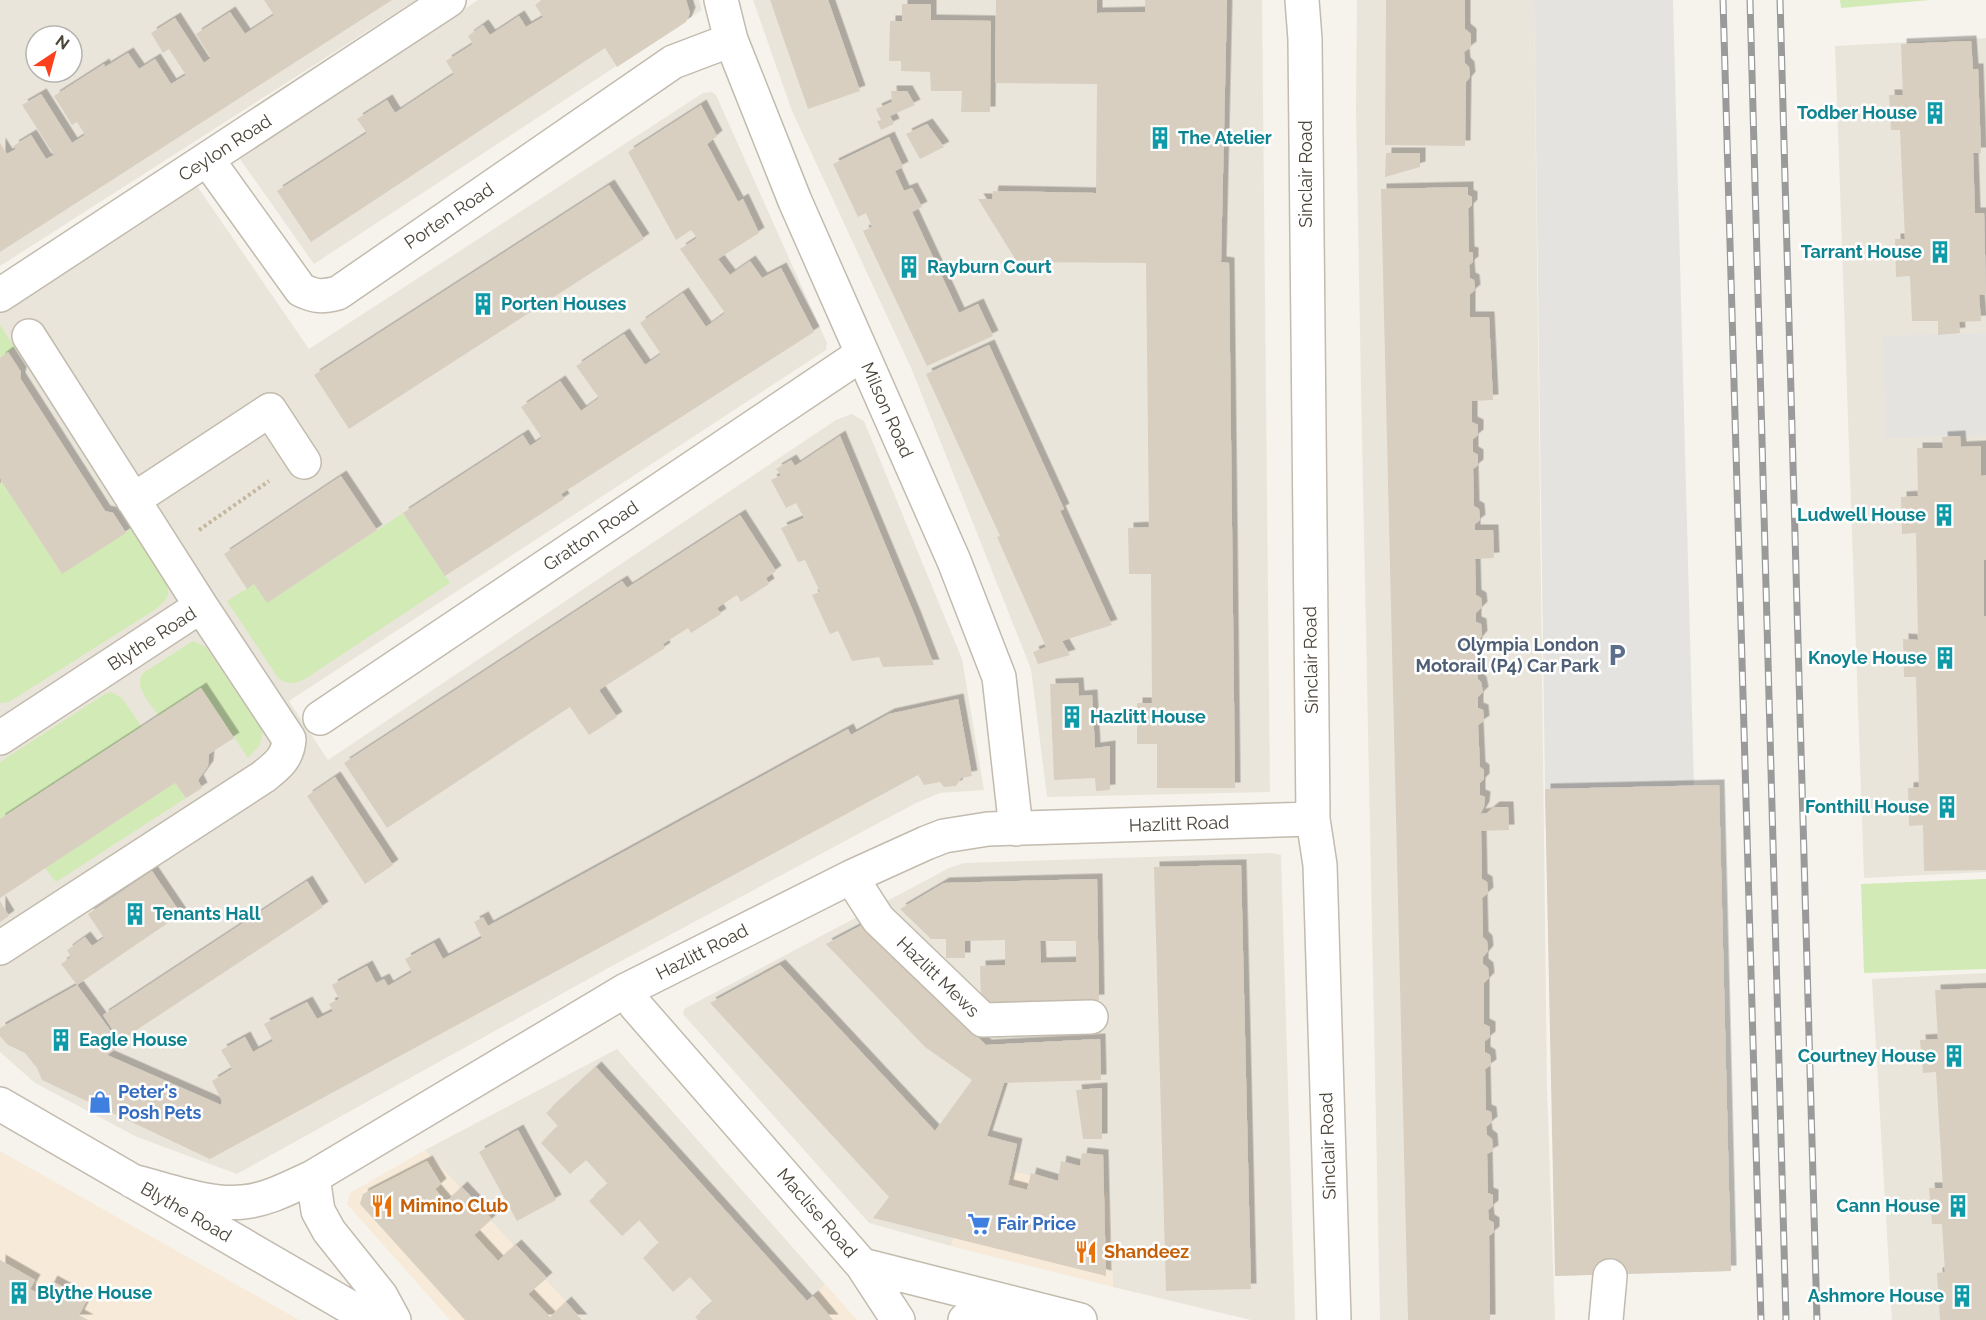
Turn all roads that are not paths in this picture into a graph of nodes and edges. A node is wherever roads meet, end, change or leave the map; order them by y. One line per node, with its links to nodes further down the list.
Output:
1 (449, 0): 5 (street, Ceylon Road)
2 (721, 0): 4 (street, Milson Road)
3 (1302, 0): 14 (street, Sinclair Road)
4 (731, 40): 5 (street, Porten Road); 8 (street, Milson Road)
5 (207, 159): 6 (street, Ceylon Road)
6 (0, 295)
7 (29, 336): 10 (street)
8 (862, 354): 12 (street, Gratton Road); 15 (street, Milson Road)
9 (303, 460): 10 (street)
10 (133, 500): 11 (street)
11 (201, 606): 13 (street, Blythe Road); 17 (street, Blythe Road)
12 (320, 718)
13 (0, 738)
14 (1313, 819): 15 (street, Hazlitt Road); 31 (street, Sinclair Road)
15 (1016, 829): 16 (street, Hazlitt Road)
16 (851, 877): 18 (street, Hazlitt Road); 19 (street, Hazlitt Mews)
17 (0, 948)
18 (626, 990): 21 (street, Hazlitt Road); 23 (street, Maclise Road)
19 (1091, 1017)
20 (0, 1104): 22 (street, Blythe Road)
21 (313, 1177): 22 (street, Hazlitt Road); 27 (street)
22 (132, 1181): 26 (street, Blythe Road)
23 (861, 1265): 25 (street, Maclise Road); 28 (street)
24 (1610, 1276): 32 (street)
25 (1017, 1305): 29 (street); 30 (street, Maclise Road)
26 (372, 1320)
27 (394, 1320)
28 (898, 1320)
29 (965, 1320)
30 (1080, 1320)
31 (1334, 1320)
32 (1606, 1320)

